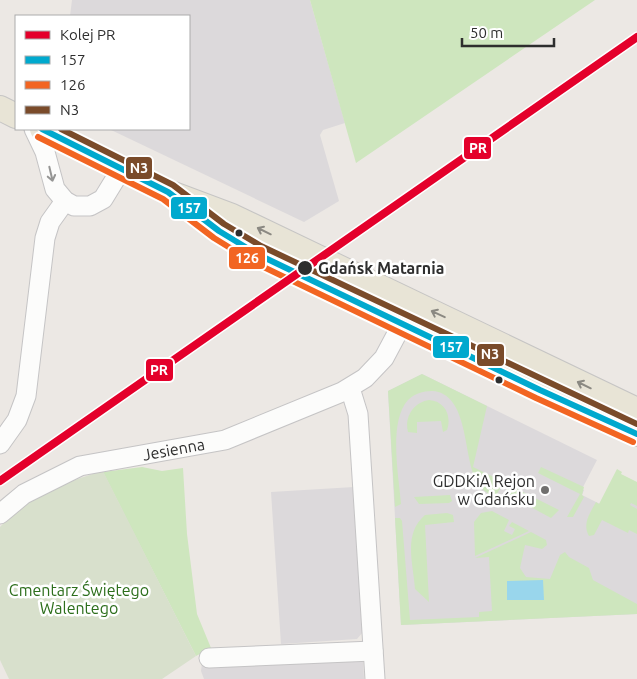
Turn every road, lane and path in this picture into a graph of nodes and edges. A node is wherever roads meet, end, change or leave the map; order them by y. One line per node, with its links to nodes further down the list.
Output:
1 (0, 108): 2 (main road)
2 (15, 116)
3 (34, 130): 7 (street, one-way to 7)
4 (44, 130): 5 (main road)
5 (122, 168): 6 (main road); 7 (street)
6 (168, 192): 8 (main road, one-way to 6); 9 (main road)
7 (64, 201): 12 (street)
8 (414, 302): 9 (street, Jesienna); 11 (main road, one-way to 8)
9 (403, 324): 10 (street, Jesienna); 11 (main road)
10 (350, 388): 13 (street, Jesienna); 14 (street)
11 (631, 419)
12 (0, 444)
13 (0, 514)
14 (373, 651): 15 (street); 16 (street)
15 (209, 658)
16 (375, 679)

